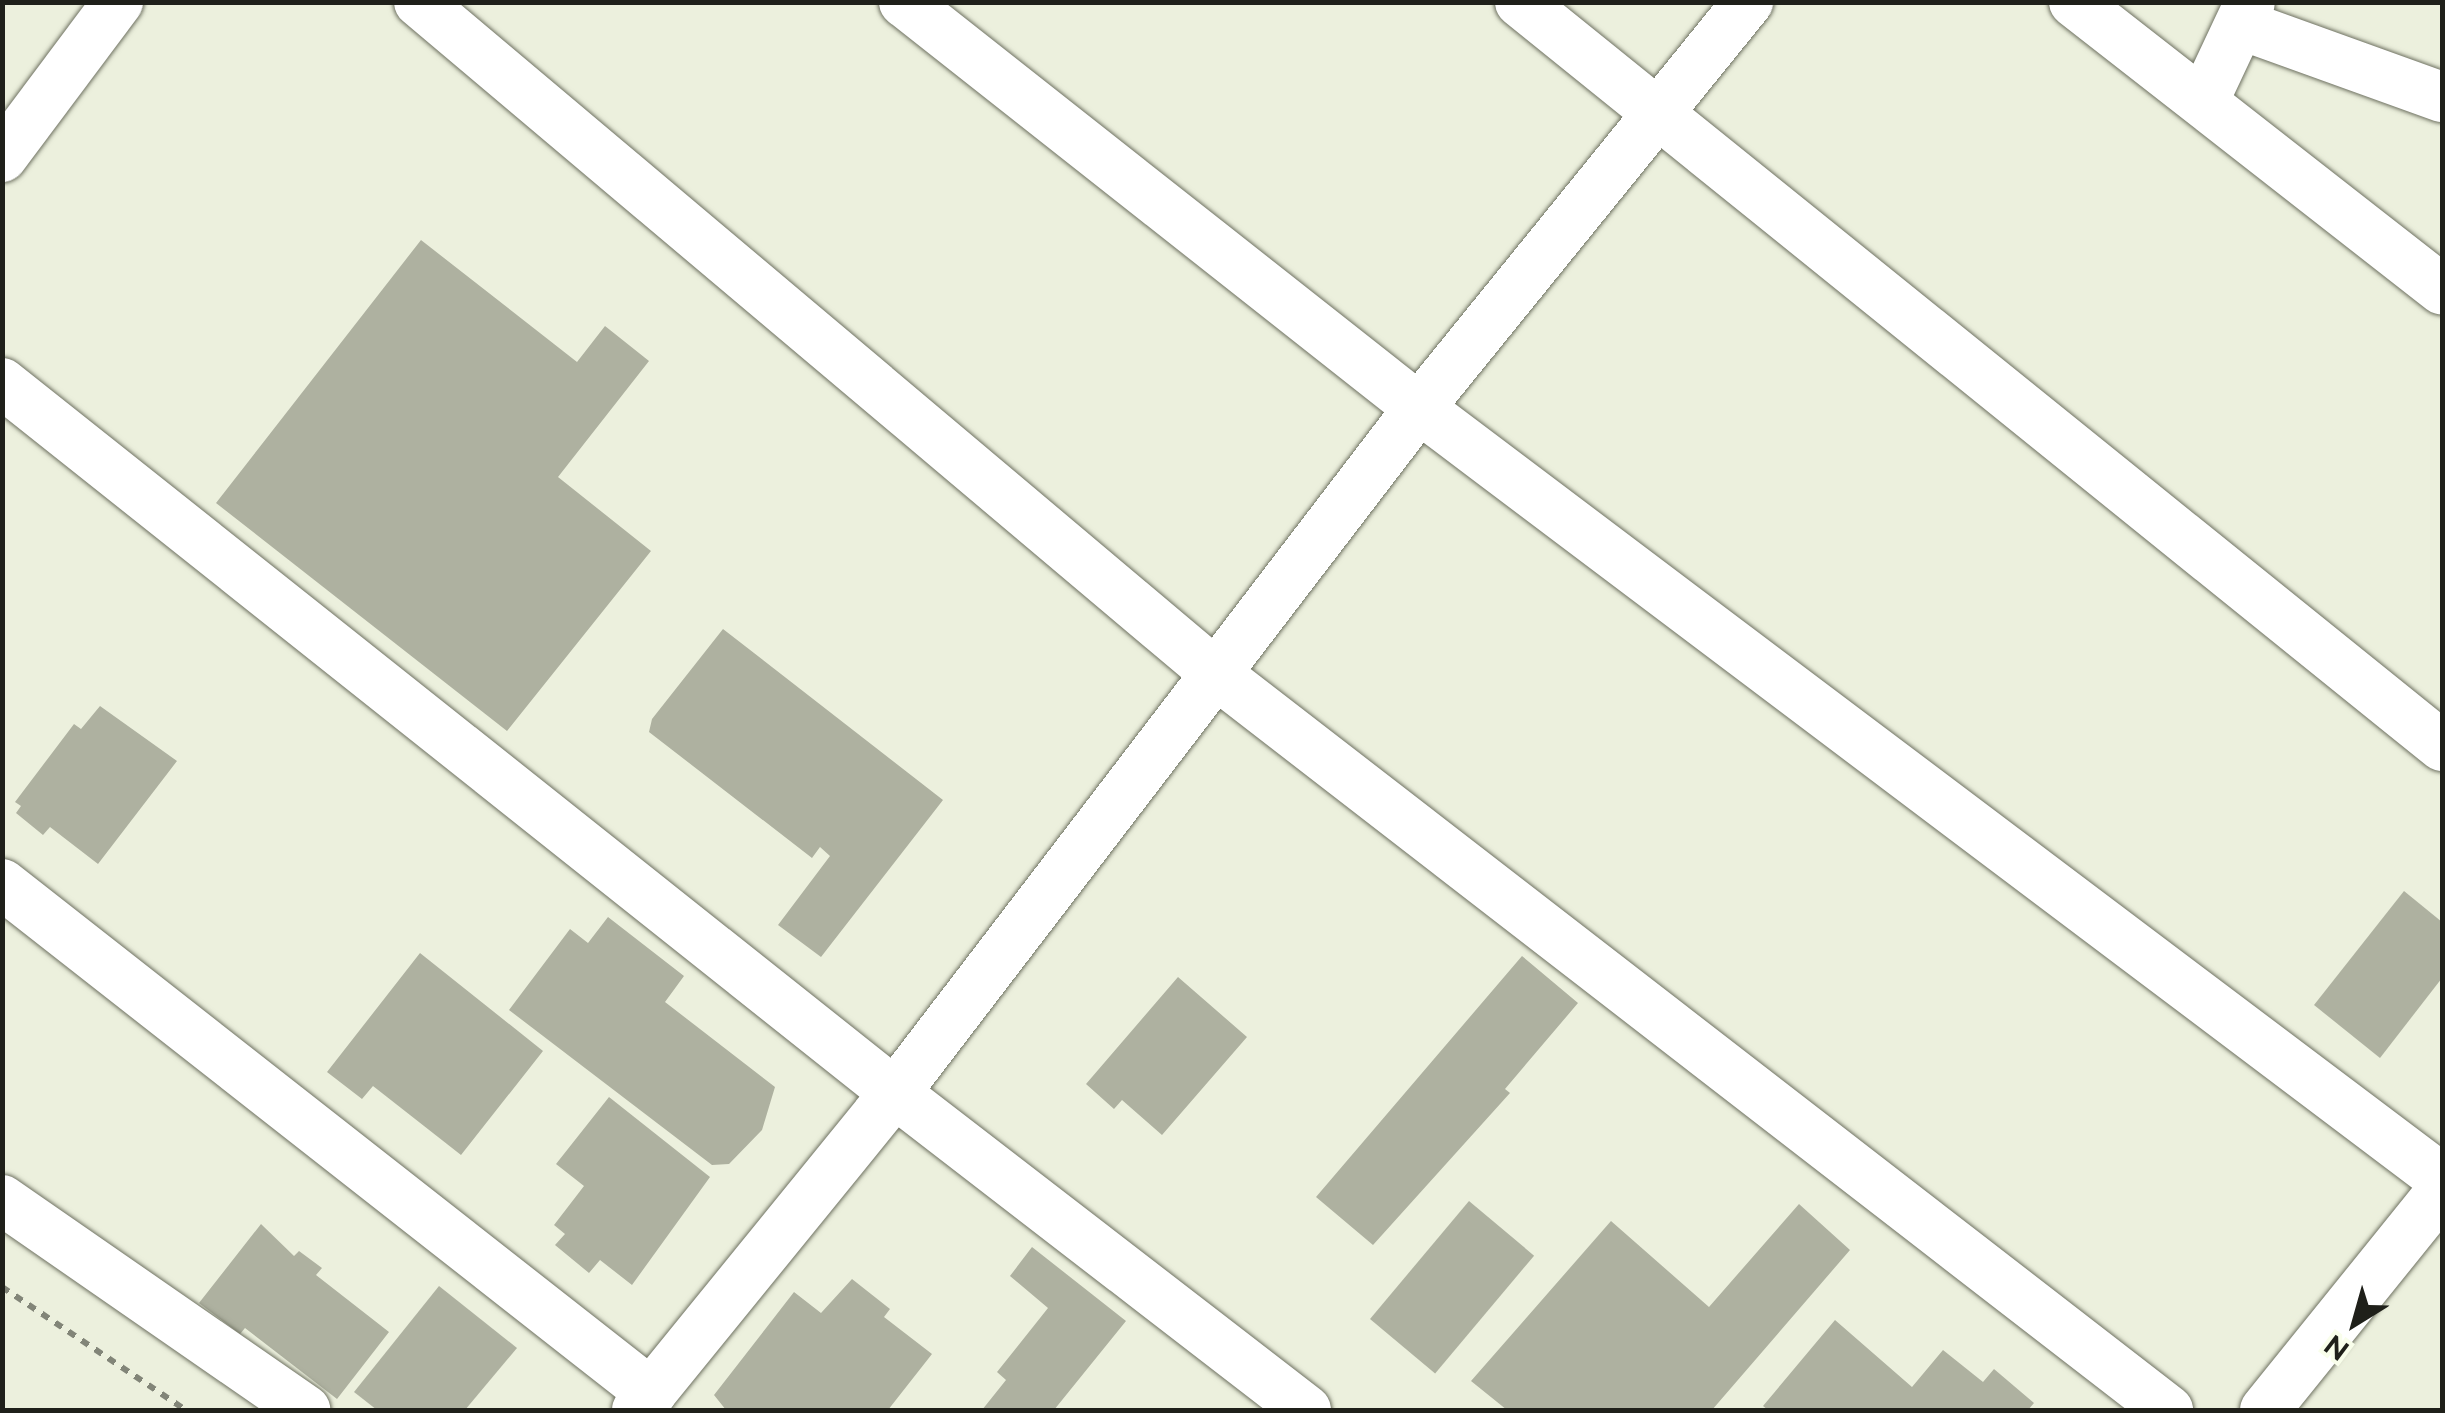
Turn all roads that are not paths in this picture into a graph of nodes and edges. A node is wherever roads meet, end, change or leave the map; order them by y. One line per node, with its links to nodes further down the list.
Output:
1 (118, 2): 11 (street)
2 (419, 2): 15 (street)
3 (904, 2): 14 (street)
4 (1520, 2): 10 (street)
5 (1748, 2): 10 (street)
6 (2074, 2): 9 (street)
7 (2246, 14): 8 (street); 9 (street)
8 (2442, 97)
9 (2203, 102): 12 (street)
10 (1660, 111): 14 (street); 16 (street)
11 (2, 157)
12 (2442, 289)
13 (2, 383): 18 (street)
14 (1420, 408): 15 (street); 19 (street)
15 (1215, 672): 18 (street); 25 (street)
16 (2442, 746)
17 (2, 884): 22 (street)
18 (894, 1093): 22 (street); 24 (street)
19 (2442, 1180)
20 (2442, 1191): 26 (street)
21 (2, 1200): 23 (street)
22 (644, 1402)
23 (304, 1410)
24 (1306, 1410)
25 (2168, 1410)
26 (2265, 1410)

